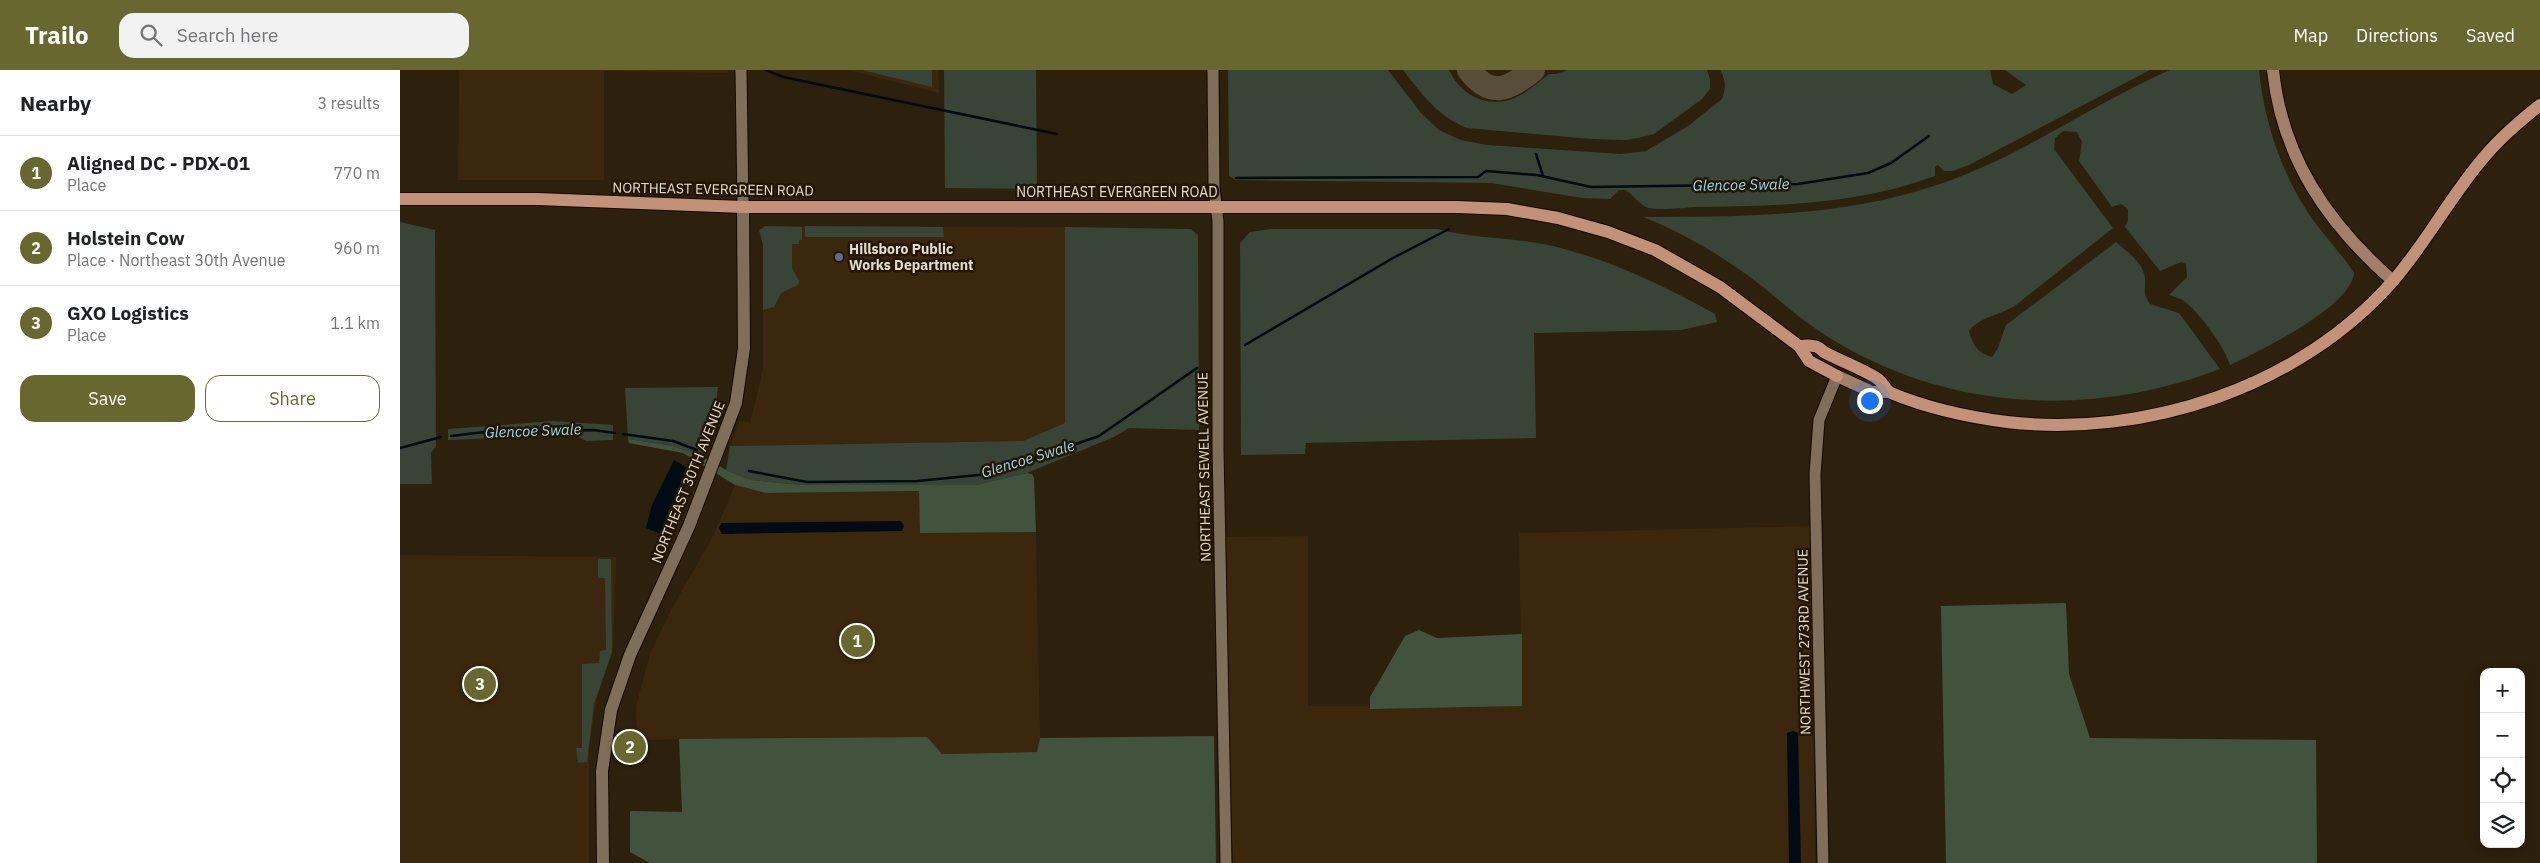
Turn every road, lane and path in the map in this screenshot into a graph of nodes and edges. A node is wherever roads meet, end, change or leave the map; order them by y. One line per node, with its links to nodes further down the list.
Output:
1 (742, 70): 6 (street, NORTHEAST 30TH AVENUE)
2 (1213, 70): 7 (street, NORTHEAST SEWELL AVENUE)
3 (2273, 70): 8 (main road)
4 (2540, 105): 8 (main road, NORTHEAST EVERGREEN ROAD)
5 (400, 199): 6 (main road, NORTHEAST EVERGREEN ROAD)
6 (743, 207): 7 (main road, NORTHEAST EVERGREEN ROAD); 12 (street, NORTHEAST 30TH AVENUE)
7 (1216, 207): 9 (main road, NORTHEAST EVERGREEN ROAD); 13 (street, NORTHEAST SEWELL AVENUE)
8 (2393, 281): 11 (main road, NORTHEAST EVERGREEN ROAD)
9 (1799, 346): 10 (main road, NORTHEAST EVERGREEN ROAD); 11 (main road, NORTHEAST EVERGREEN ROAD)
10 (1837, 376): 11 (main road, NORTHEAST EVERGREEN ROAD); 14 (street, NORTHWEST 273RD AVENUE)
11 (1888, 392)
12 (603, 863)
13 (1226, 863)
14 (1824, 863)

